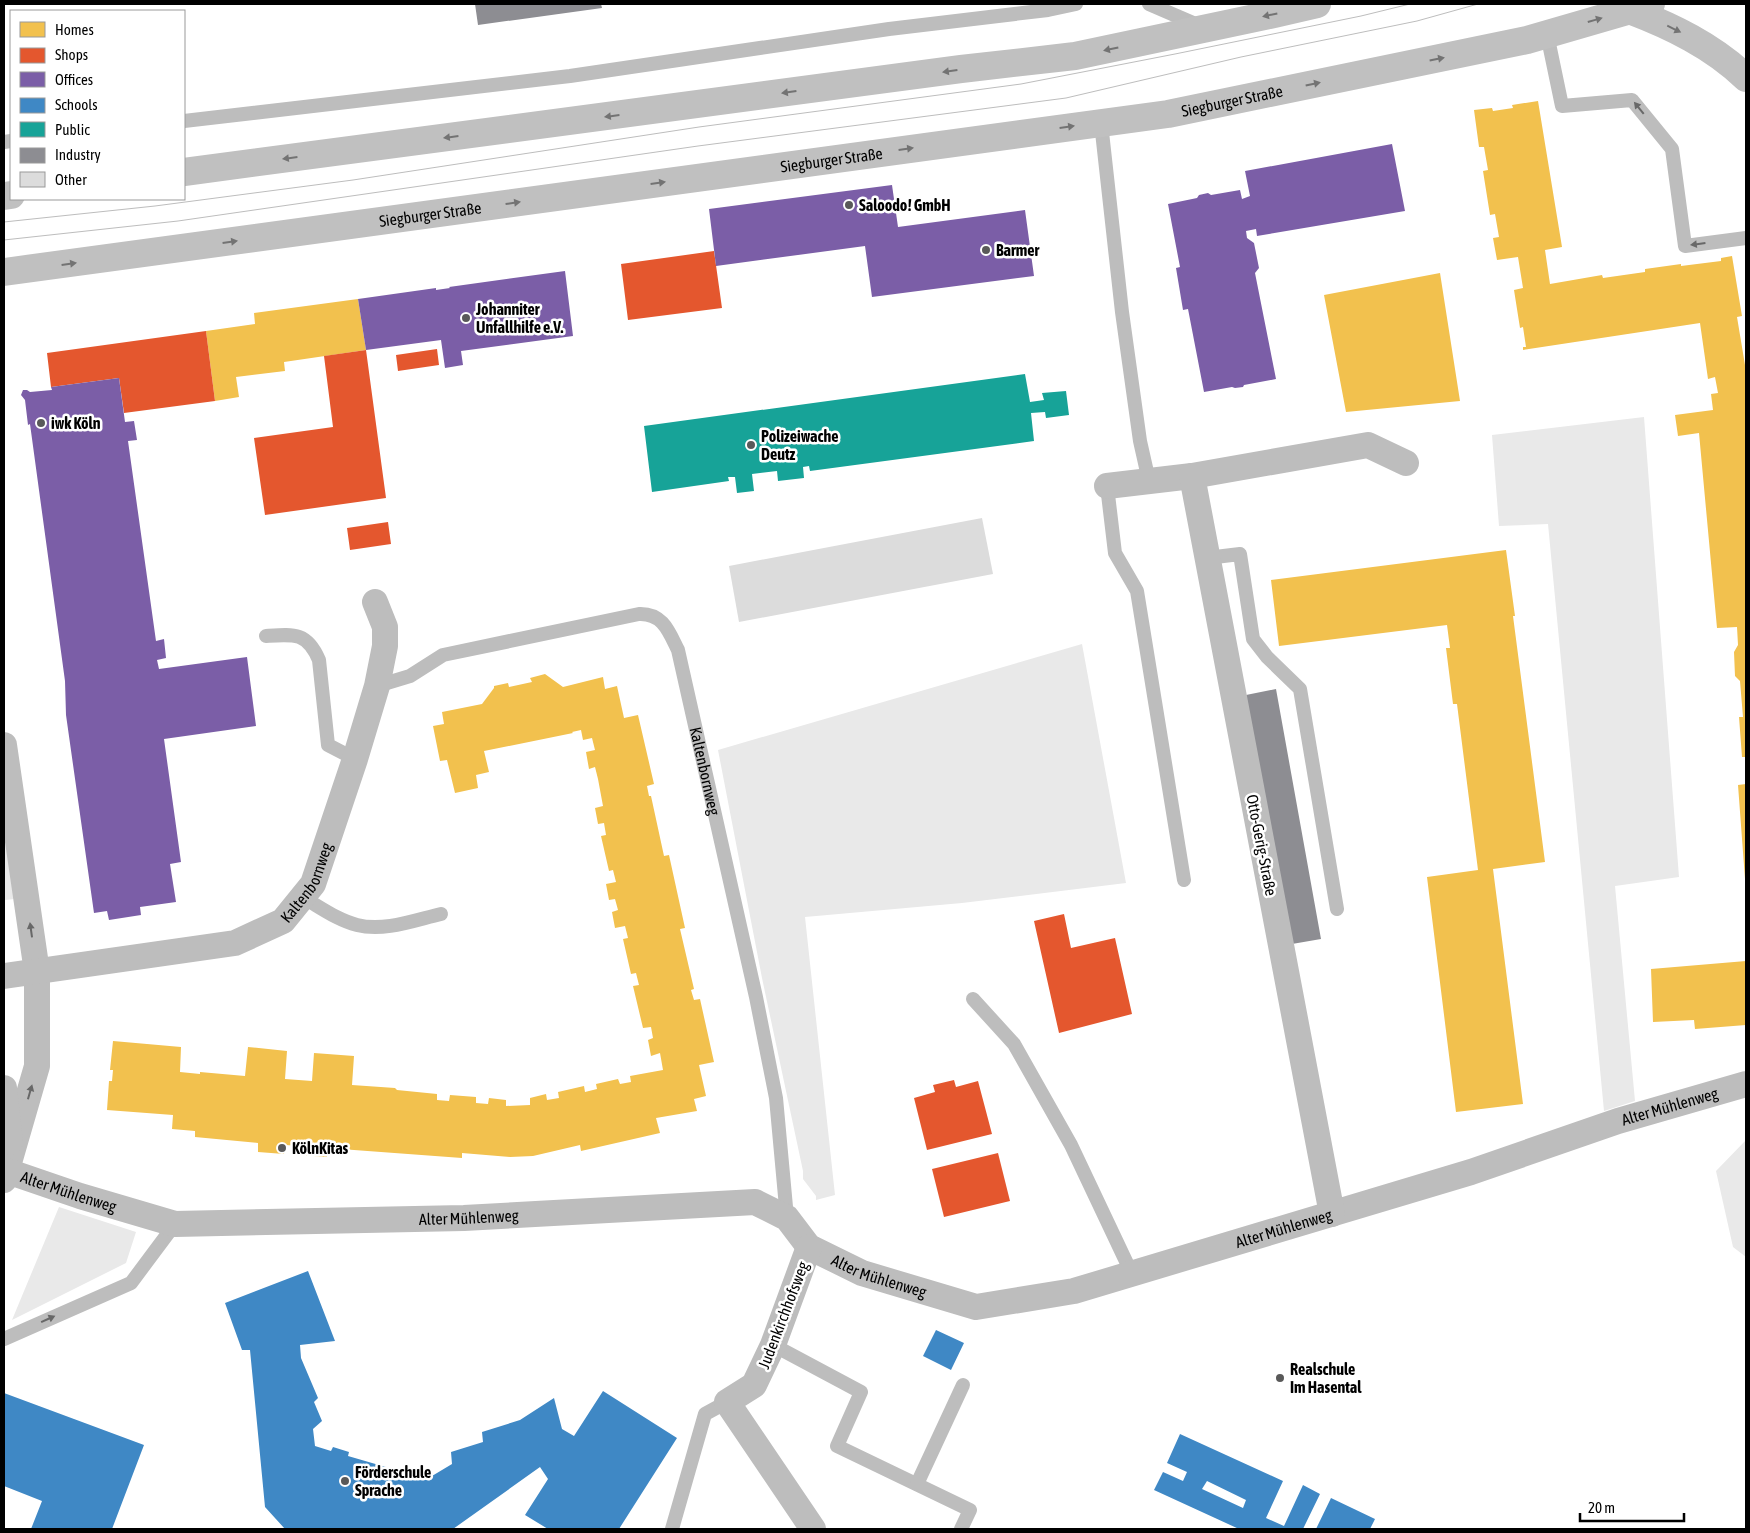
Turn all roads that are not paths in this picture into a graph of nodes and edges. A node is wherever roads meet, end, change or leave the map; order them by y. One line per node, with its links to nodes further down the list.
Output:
1 (1076, 4): 8 (lane)
2 (1149, 4): 5 (lane)
3 (1318, 4): 5 (main road, one-way to 5)
4 (1640, 7): 6 (main road, Siegburger Straße, one-way to 4); 7 (main road, one-way to 7)
5 (1206, 29): 10 (main road, one-way to 10)
6 (1547, 34): 9 (main road, Siegburger Straße, one-way to 6); 11 (lane, one-way to 6)
7 (1746, 78)
8 (185, 121)
9 (1101, 123): 12 (main road, Siegburger Straße, one-way to 9); 16 (lane)
10 (185, 172)
11 (1746, 238)
12 (15, 271): 13 (main road)
13 (4, 285)
14 (1406, 463): 15 (street)
15 (1192, 476): 16 (street); 18 (street, Otto-Gerig-Straße)
16 (1150, 481): 17 (street)
17 (1107, 486): 24 (lane)
18 (1207, 558): 26 (lane); 34 (street, Otto-Gerig-Straße)
19 (375, 602): 21 (street, Kaltenbornweg)
20 (266, 636): 23 (lane)
21 (377, 686): 23 (street, Kaltenbornweg); 35 (lane, Kaltenbornweg)
22 (4, 745): 28 (street, one-way to 22)
23 (355, 760): 25 (street, Kaltenbornweg)
24 (1184, 880)
25 (302, 897): 27 (lane); 28 (street, Kaltenbornweg)
26 (1337, 909)
27 (441, 914)
28 (37, 972): 29 (street, Kaltenbornweg); 33 (street, one-way to 28)
29 (4, 976)
30 (973, 999): 38 (lane)
31 (1746, 1084): 34 (street, Alter Mühlenweg)
32 (4, 1088): 33 (street)
33 (7, 1169): 36 (street, Alter Mühlenweg)
34 (1332, 1214): 38 (street, Alter Mühlenweg)
35 (787, 1218): 36 (street, Alter Mühlenweg); 37 (street, Alter Mühlenweg)
36 (175, 1224): 39 (lane, one-way to 36)
37 (809, 1247): 38 (street, Alter Mühlenweg); 40 (street, Judenkirchhofsweg)
38 (1132, 1274)
39 (4, 1339)
40 (773, 1345): 42 (street, Judenkirchhofsweg); 43 (lane)
41 (963, 1385): 43 (lane)
42 (727, 1402): 44 (lane, Judenkirchhofsweg); 45 (street)
43 (917, 1484): 46 (lane)
44 (672, 1529)
45 (813, 1529)
46 (962, 1529)

